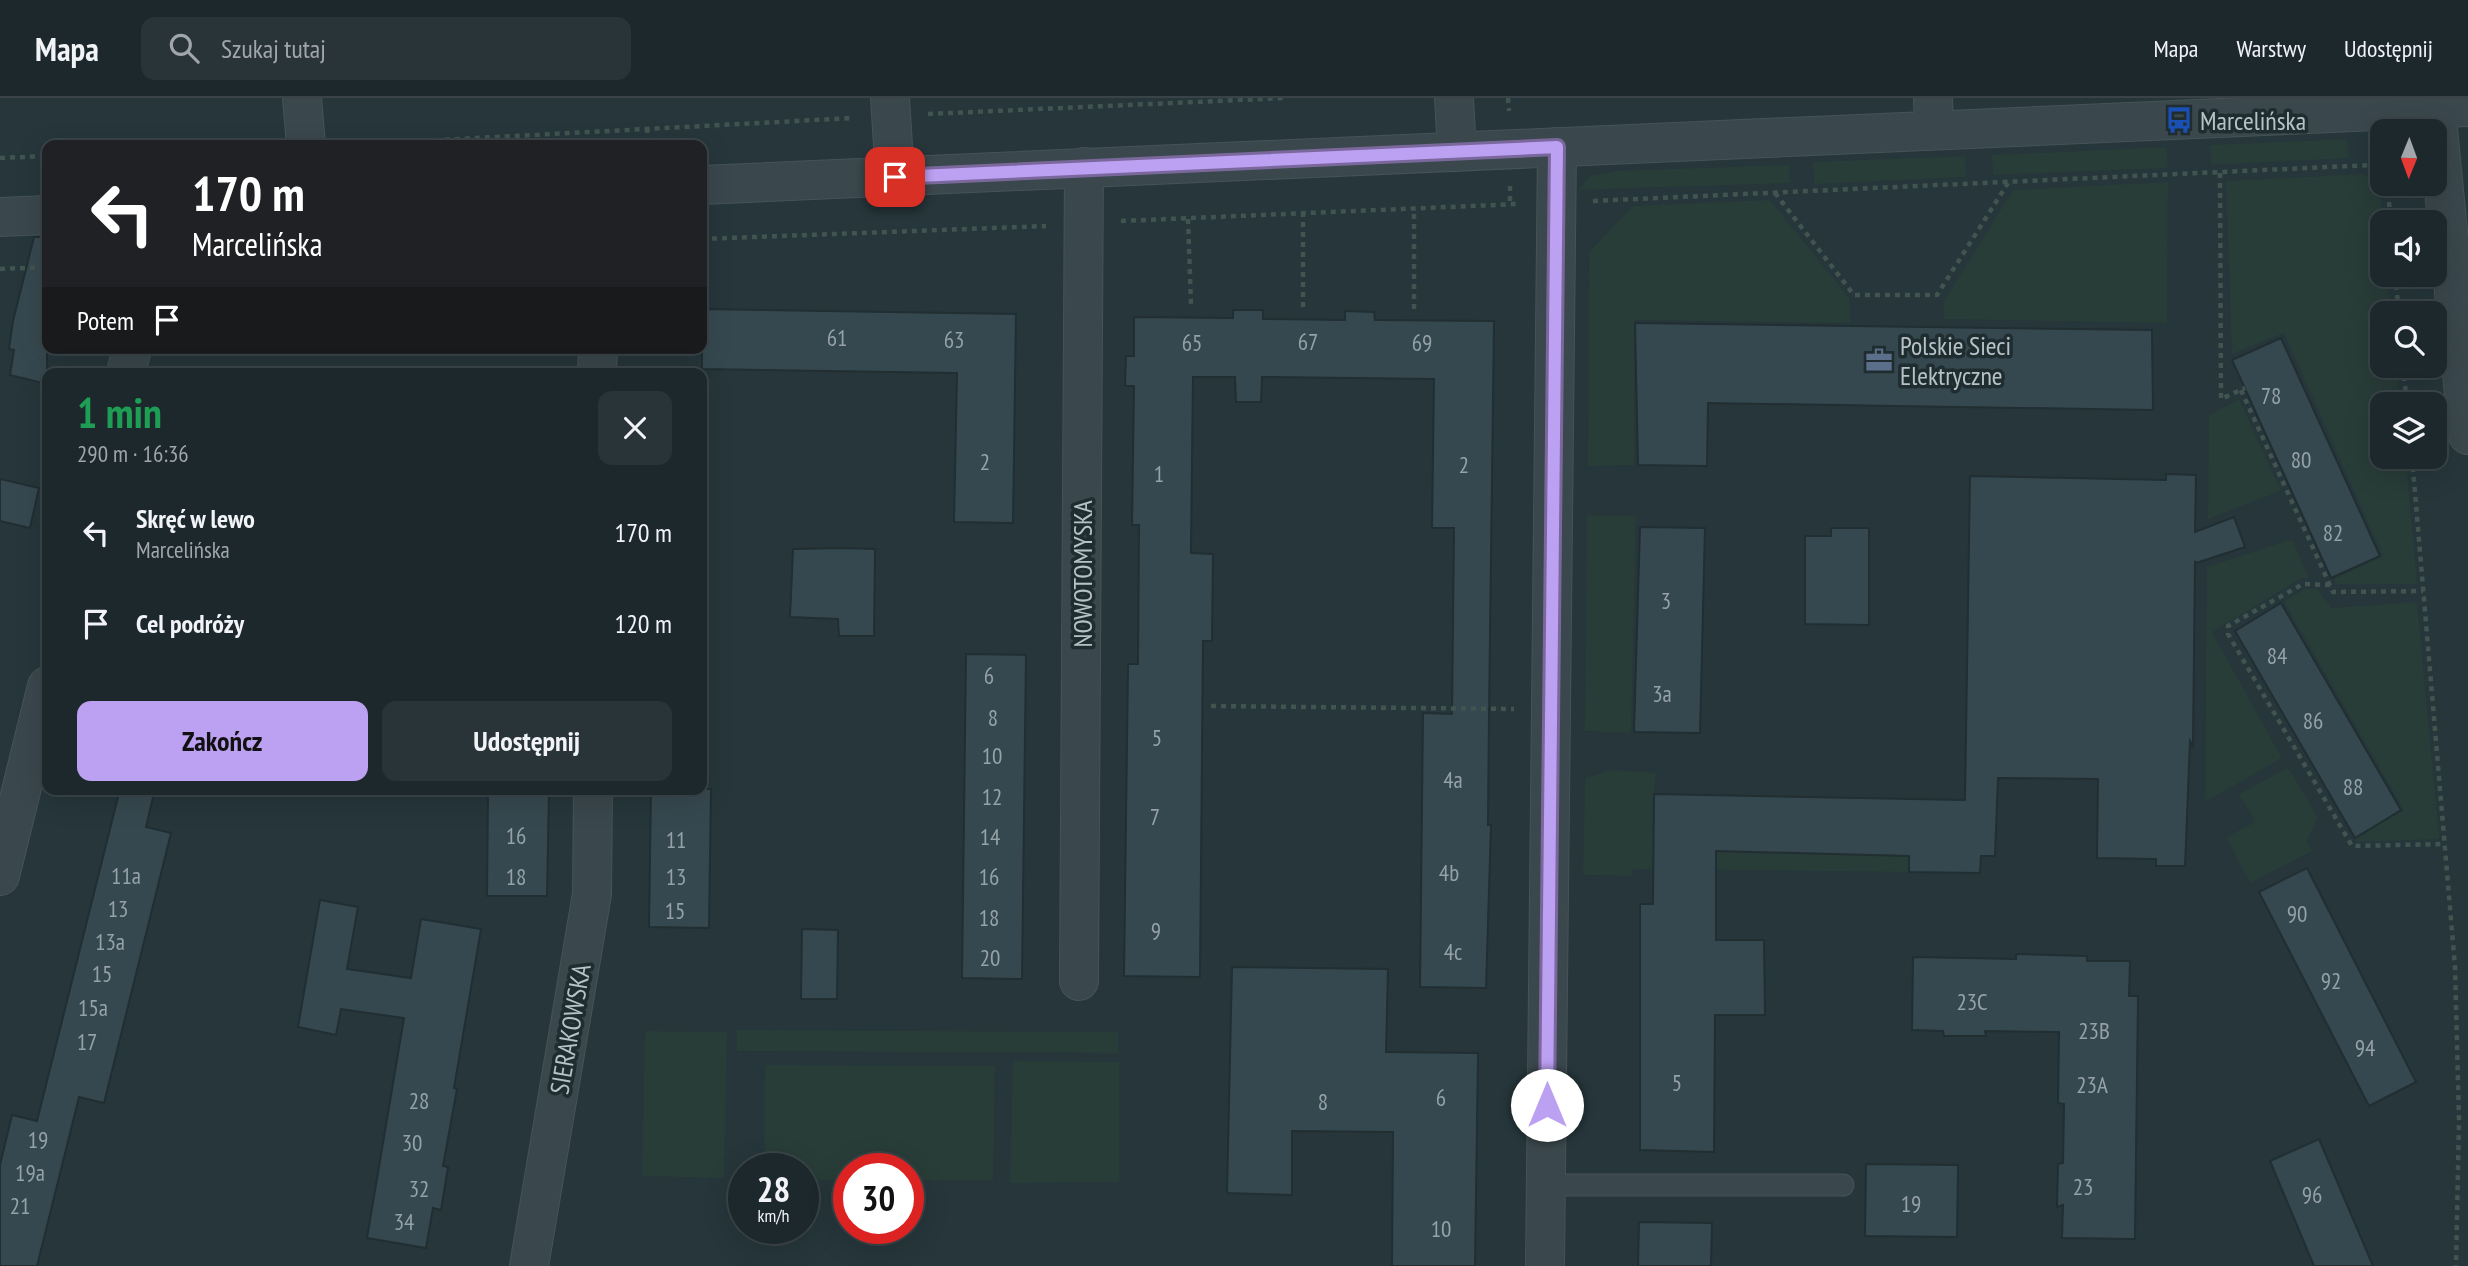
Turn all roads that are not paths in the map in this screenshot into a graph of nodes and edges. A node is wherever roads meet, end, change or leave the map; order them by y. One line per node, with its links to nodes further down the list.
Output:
1 (302, 98): 6 (street)
2 (1454, 98): 8 (street)
3 (2446, 105): 5 (street); 14 (street)
4 (891, 107): 10 (street)
5 (1934, 114): 7 (street)
6 (306, 140)
7 (1557, 147): 8 (street); 19 (street)
8 (1457, 152): 9 (street)
9 (1084, 167): 10 (street); 18 (street, NOWOTOMYSKA)
10 (895, 177): 11 (street)
11 (707, 185)
12 (42, 215): 13 (street)
13 (0, 217)
14 (2468, 435)
15 (42, 707): 17 (street)
16 (593, 795): 21 (street, SIERAKOWSKA)
17 (0, 876)
18 (1079, 981)
19 (1546, 1185): 20 (lane); 22 (street)
20 (1843, 1185)
21 (529, 1266)
22 (1545, 1266)

